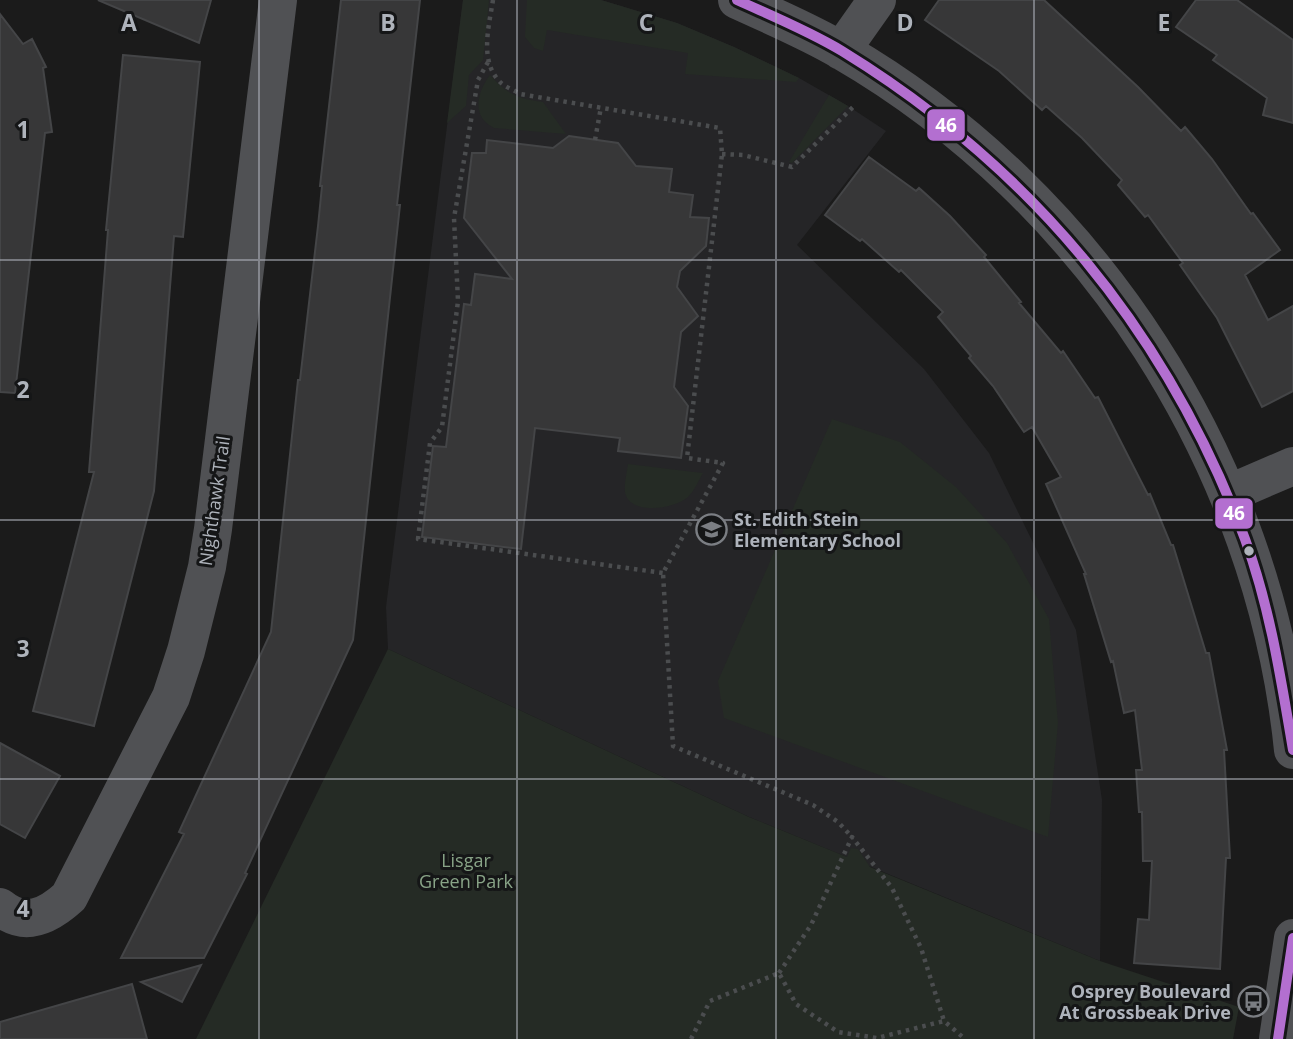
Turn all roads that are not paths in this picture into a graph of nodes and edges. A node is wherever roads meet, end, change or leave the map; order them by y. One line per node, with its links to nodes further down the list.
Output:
1 (278, 0): 8 (street, Nighthawk Trail)
2 (737, 0): 4 (street)
3 (877, 0): 4 (street)
4 (841, 51): 6 (street)
5 (1293, 466): 6 (street)
6 (1228, 494): 7 (street)
7 (1293, 750)
8 (0, 907)
9 (1293, 937): 10 (street)
10 (1278, 1039)

